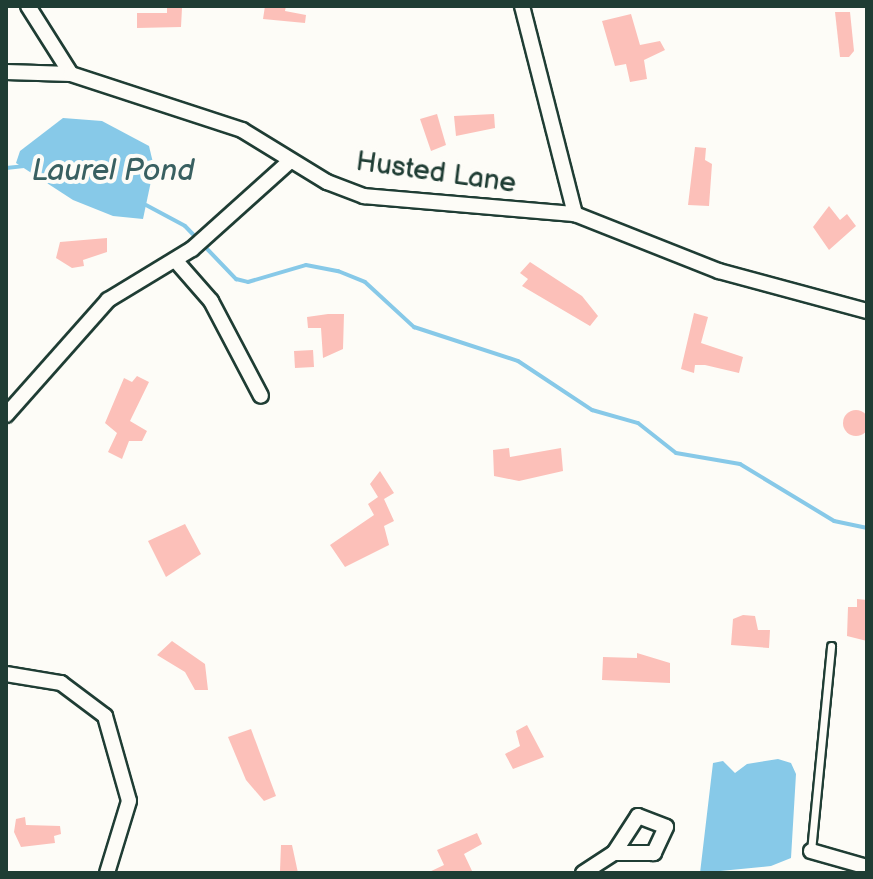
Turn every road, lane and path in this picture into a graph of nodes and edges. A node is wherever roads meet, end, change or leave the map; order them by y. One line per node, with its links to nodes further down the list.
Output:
1 (28, 6): 4 (street)
2 (522, 6): 6 (street)
3 (6, 72): 4 (street, Husted Lane)
4 (71, 74): 5 (street, Husted Lane)
5 (289, 162): 6 (street, Husted Lane); 7 (street)
6 (575, 214): 8 (street, Husted Lane)
7 (176, 261): 9 (street); 10 (street)
8 (867, 311)
9 (261, 396)
10 (6, 415)
11 (831, 646): 13 (lane)
12 (6, 674): 16 (street)
13 (811, 851): 15 (street)
14 (614, 853): 17 (street)
15 (867, 867)
16 (107, 873)
17 (583, 873)

